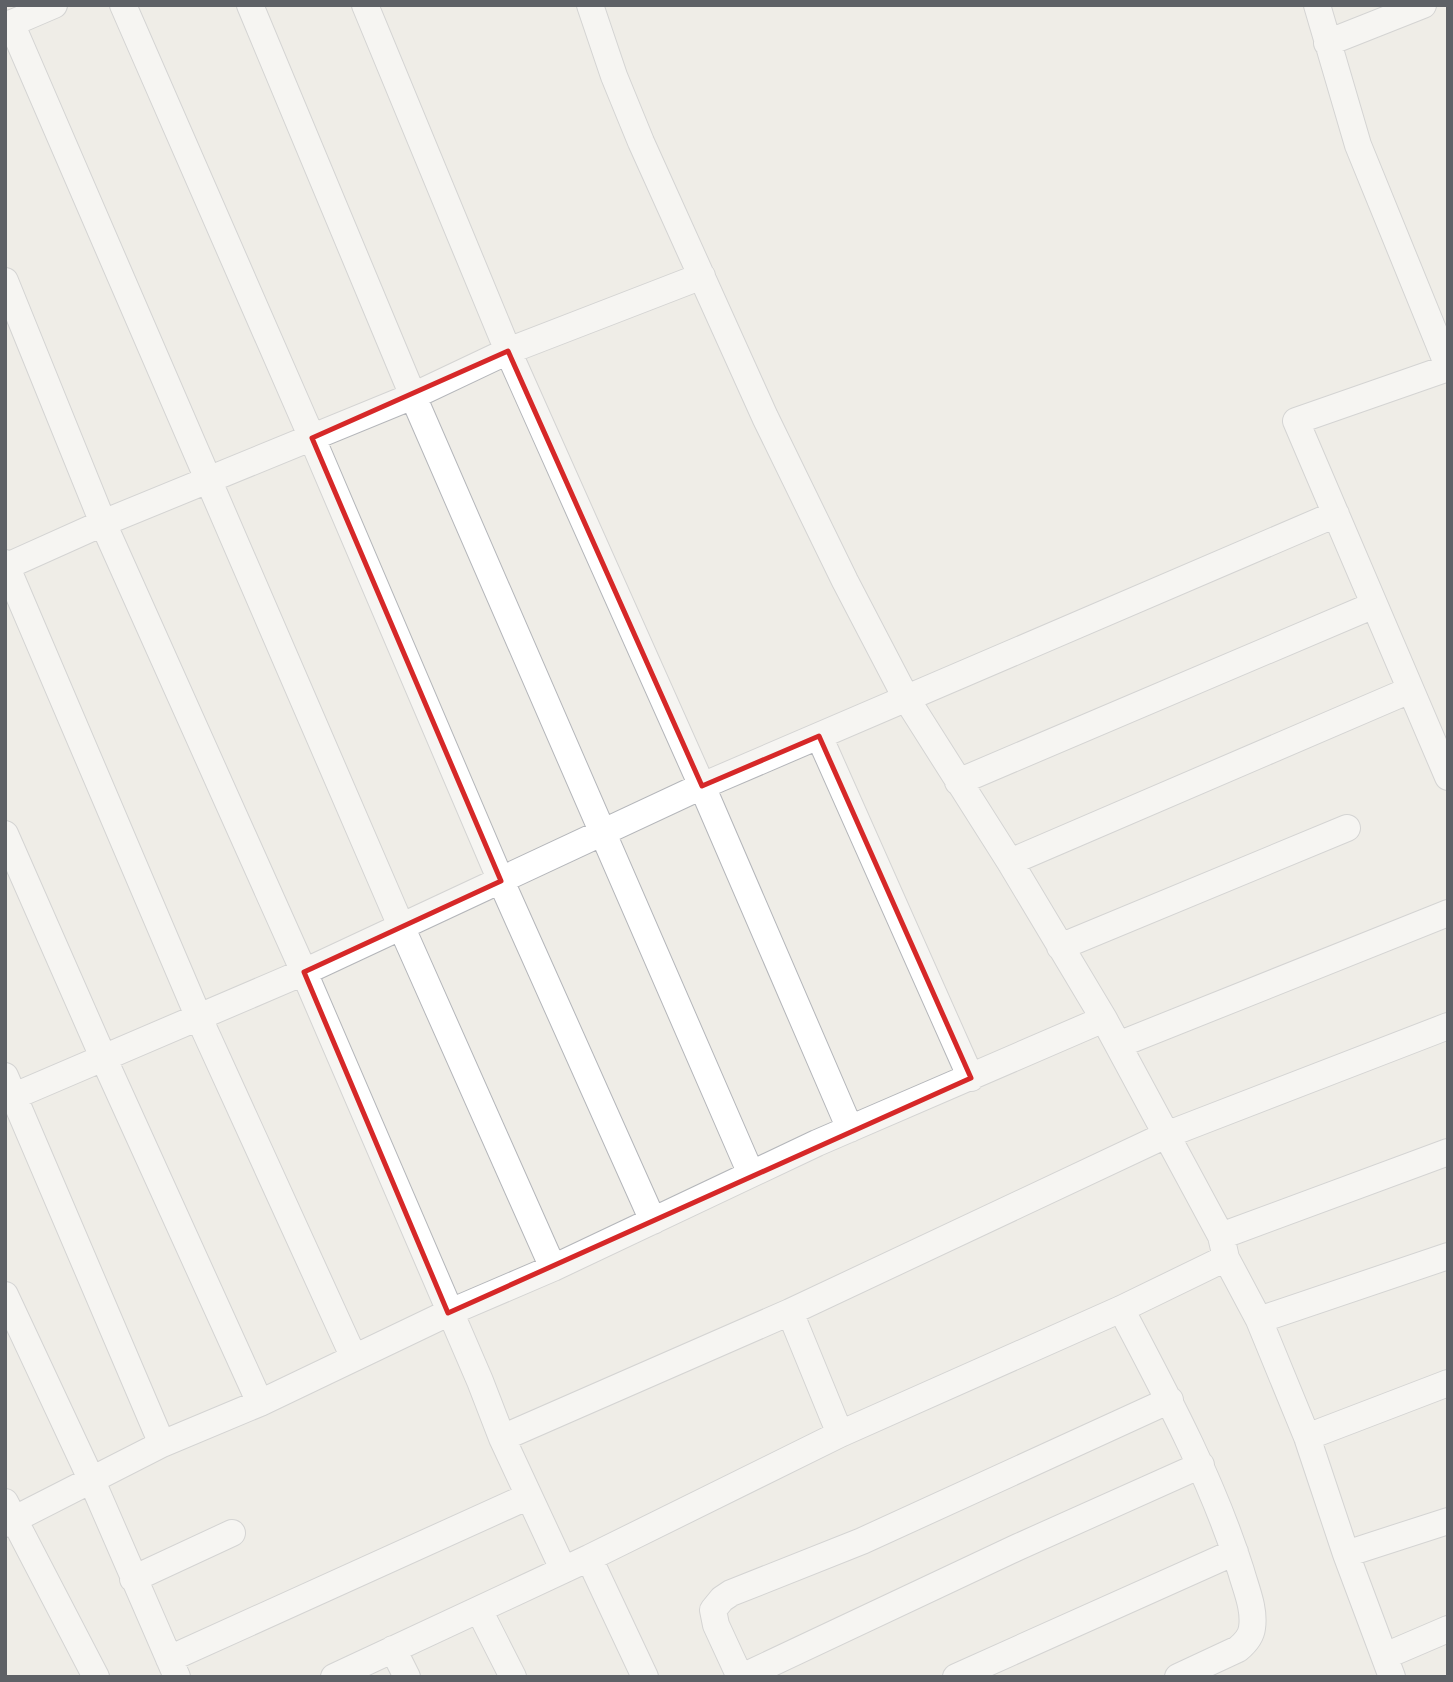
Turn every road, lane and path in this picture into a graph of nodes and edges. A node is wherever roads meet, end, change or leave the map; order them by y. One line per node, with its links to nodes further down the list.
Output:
1 (54, 5): 8 (street)
2 (123, 5): 15 (street)
3 (250, 5): 14 (street)
4 (365, 5): 12 (street)
5 (590, 5): 10 (street)
6 (1317, 5): 9 (street)
7 (1423, 5): 9 (street)
8 (8, 25): 16 (street)
9 (1327, 43): 13 (street)
10 (702, 276): 12 (street); 22 (street)
11 (5, 281): 18 (street)
12 (508, 351): 14 (street); 26 (street)
13 (1448, 367): 17 (street)
14 (413, 396): 15 (street); 28 (street)
15 (312, 438): 16 (street); 31 (street)
16 (208, 482): 18 (street); 33 (street)
17 (1335, 514): 20 (street); 22 (street)
18 (103, 523): 19 (street); 35 (street)
19 (6, 566): 36 (street)
20 (1374, 605): 21 (street); 25 (street)
21 (1410, 690): 24 (street); 30 (street)
22 (906, 698): 23 (street); 25 (street)
23 (819, 736): 26 (street); 41 (street)
24 (1448, 777)
25 (958, 782): 30 (street)
26 (702, 786): 28 (street); 43 (street)
27 (1347, 828): 34 (street)
28 (604, 831): 31 (street); 46 (street)
29 (5, 834): 40 (street)
30 (1010, 862): 34 (street)
31 (501, 881): 33 (street); 47 (street)
32 (1448, 913): 39 (street)
33 (401, 926): 35 (street); 50 (street)
34 (1060, 947): 37 (street)
35 (304, 972): 36 (street); 54 (street)
36 (199, 1018): 40 (street); 56 (street)
37 (1104, 1019): 39 (street); 41 (street)
38 (1448, 1026): 44 (street)
39 (1118, 1045): 44 (street)
40 (103, 1057): 42 (street); 59 (street)
41 (971, 1078): 43 (street)
42 (8, 1090): 63 (street)
43 (850, 1129): 46 (street)
44 (1166, 1135): 48 (street); 53 (street)
45 (1448, 1152): 48 (street)
46 (751, 1174): 47 (street)
47 (653, 1222): 50 (street)
48 (1224, 1247): 52 (street); 55 (street)
49 (1448, 1256): 55 (street)
50 (553, 1268): 54 (street)
51 (5, 1295): 65 (street)
52 (1122, 1309): 58 (street); 60 (street)
53 (790, 1311): 60 (street); 62 (street)
54 (449, 1313): 56 (street); 62 (street)
55 (1259, 1320): 61 (street)
56 (354, 1358): 59 (street)
57 (1448, 1383): 61 (street)
58 (1170, 1400): 64 (street); 85 (street)
59 (260, 1403): 63 (street)
60 (840, 1434): 72 (street)
61 (1307, 1437): 71 (street)
62 (502, 1438): 66 (street)
63 (162, 1444): 65 (street)
64 (1200, 1465): 70 (street); 85 (street)
65 (92, 1481): 67 (street); 74 (street)
66 (528, 1496): 73 (street); 79 (street)
67 (8, 1515): 80 (street)
68 (1448, 1521): 71 (street)
69 (232, 1533): 74 (street)
70 (1235, 1552): 86 (street); 87 (street)
71 (1346, 1554): 78 (street)
72 (589, 1558): 73 (street); 84 (street)
73 (563, 1569): 75 (street)
74 (133, 1579): 79 (street)
75 (479, 1610): 77 (street); 83 (street)
76 (1448, 1629): 78 (street)
77 (393, 1649): 81 (street); 82 (street)
78 (1389, 1666)
79 (173, 1668)
80 (96, 1677)
81 (334, 1677)
82 (407, 1677)
83 (513, 1677)
84 (645, 1677)
85 (741, 1677)
86 (956, 1677)
87 (1178, 1677)

